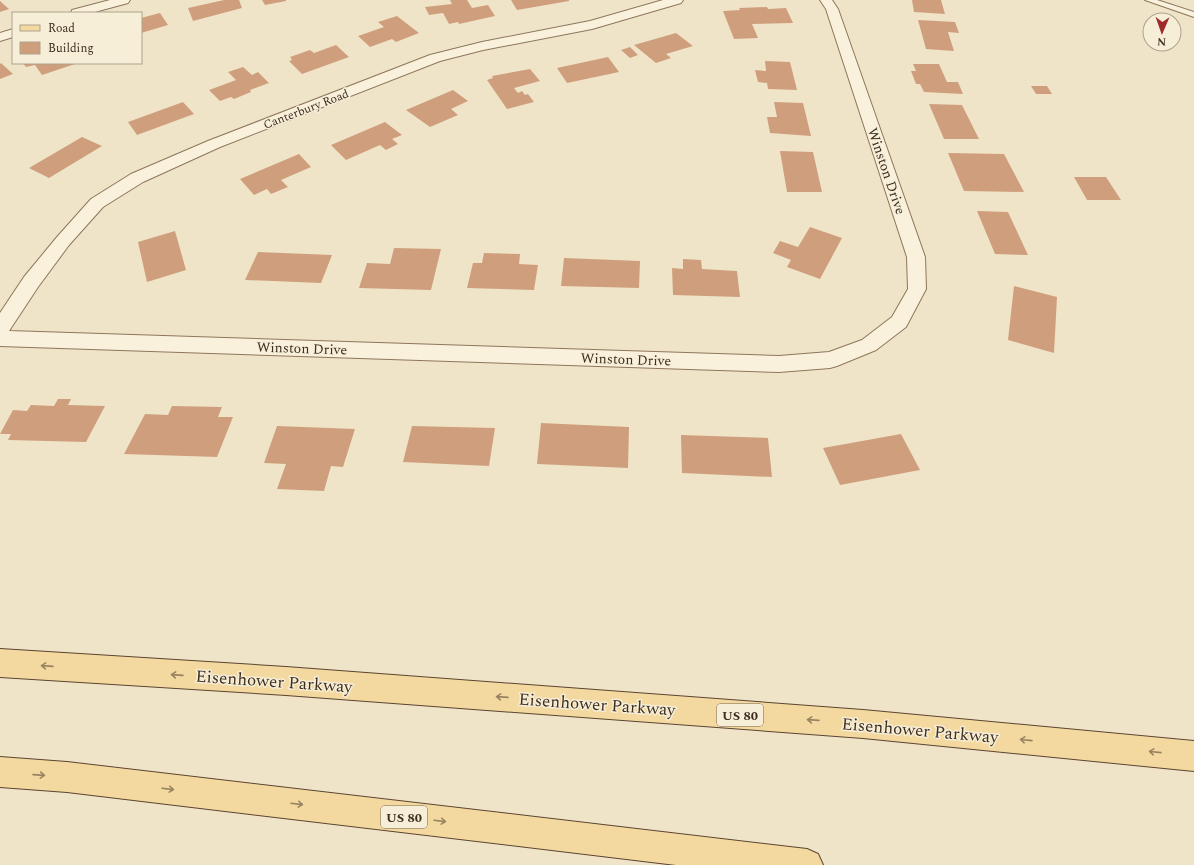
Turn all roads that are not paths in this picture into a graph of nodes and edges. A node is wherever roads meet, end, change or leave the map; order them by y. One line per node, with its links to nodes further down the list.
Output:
1 (124, 0): 5 (street)
2 (677, 0): 9 (street, Canterbury Road)
3 (826, 0): 10 (street, Winston Drive)
4 (1149, 0): 6 (lane)
5 (81, 12)
6 (1194, 15)
7 (12, 33): 8 (street)
8 (0, 37)
9 (0, 328)
10 (0, 338)
11 (0, 664): 12 (main road, Eisenhower Parkway / US 80, one-way to 11)
12 (1194, 756)
13 (0, 772): 14 (main road, US 80, one-way to 14)
14 (807, 865)

